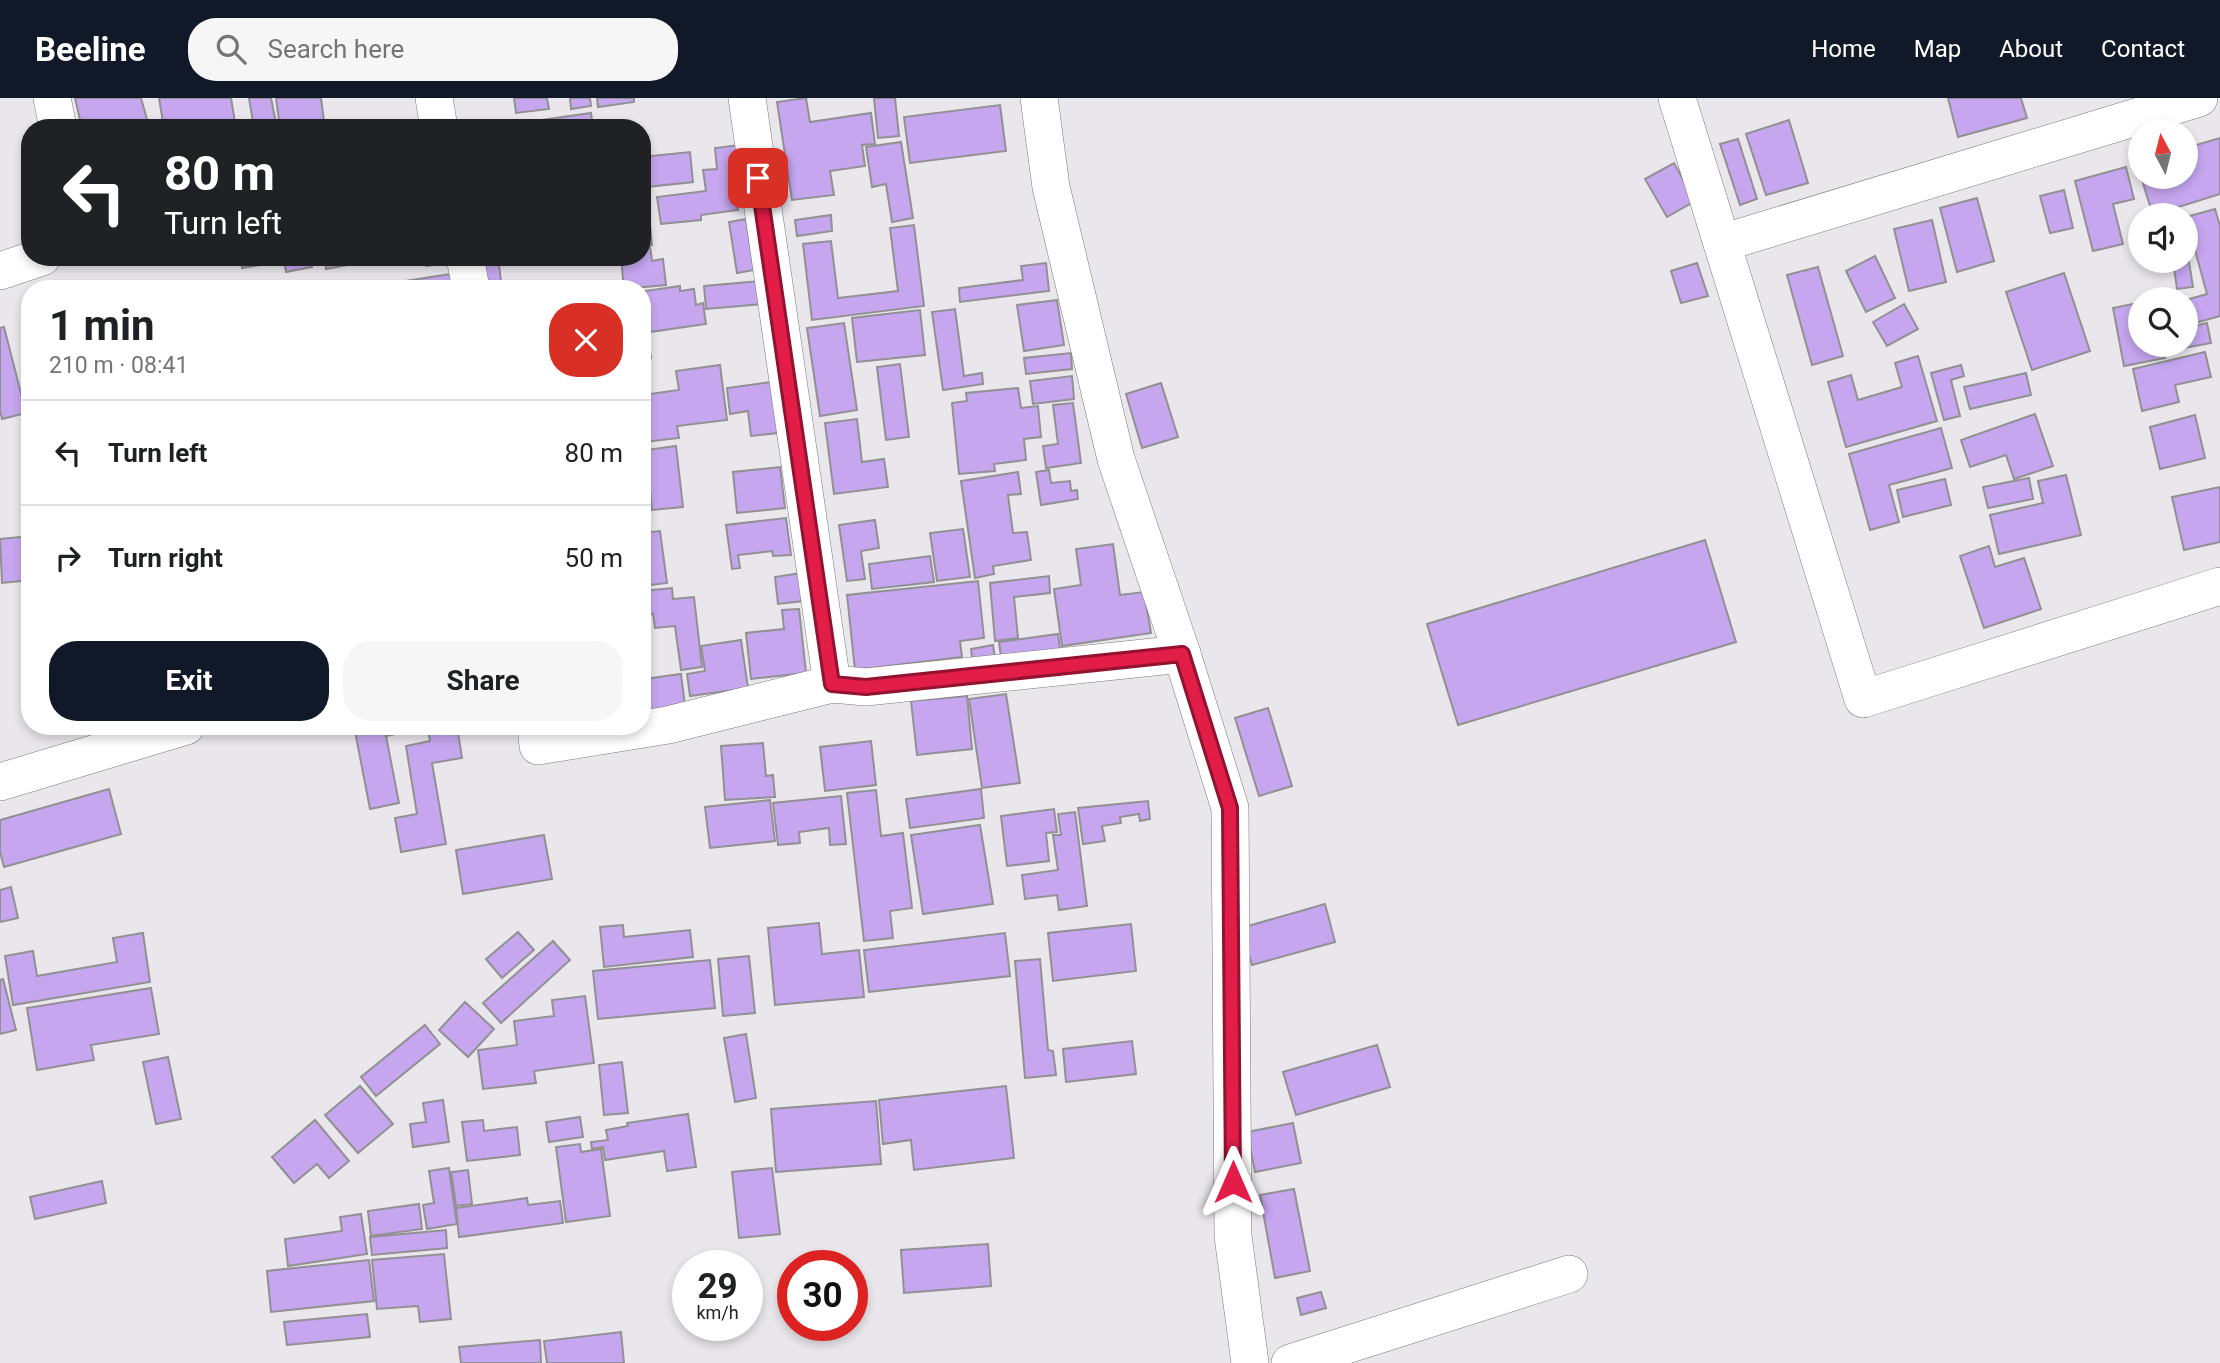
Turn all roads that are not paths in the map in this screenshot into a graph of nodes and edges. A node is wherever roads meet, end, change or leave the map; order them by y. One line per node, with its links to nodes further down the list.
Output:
1 (52, 98): 7 (street)
2 (434, 98): 8 (street)
3 (747, 98): 14 (street)
4 (1039, 98): 13 (street)
5 (1677, 98): 9 (street)
6 (2199, 98): 9 (street)
7 (56, 119)
8 (438, 119)
9 (1722, 243): 12 (street)
10 (21, 264): 11 (street)
11 (0, 271)
12 (2220, 586)
13 (1182, 654): 14 (street); 21 (street)
14 (832, 684): 15 (street)
15 (651, 728)
16 (156, 735): 19 (street)
17 (537, 735): 18 (street)
18 (606, 735)
19 (0, 782)
20 (1569, 1274): 22 (street)
21 (1250, 1363)
22 (1290, 1363)

